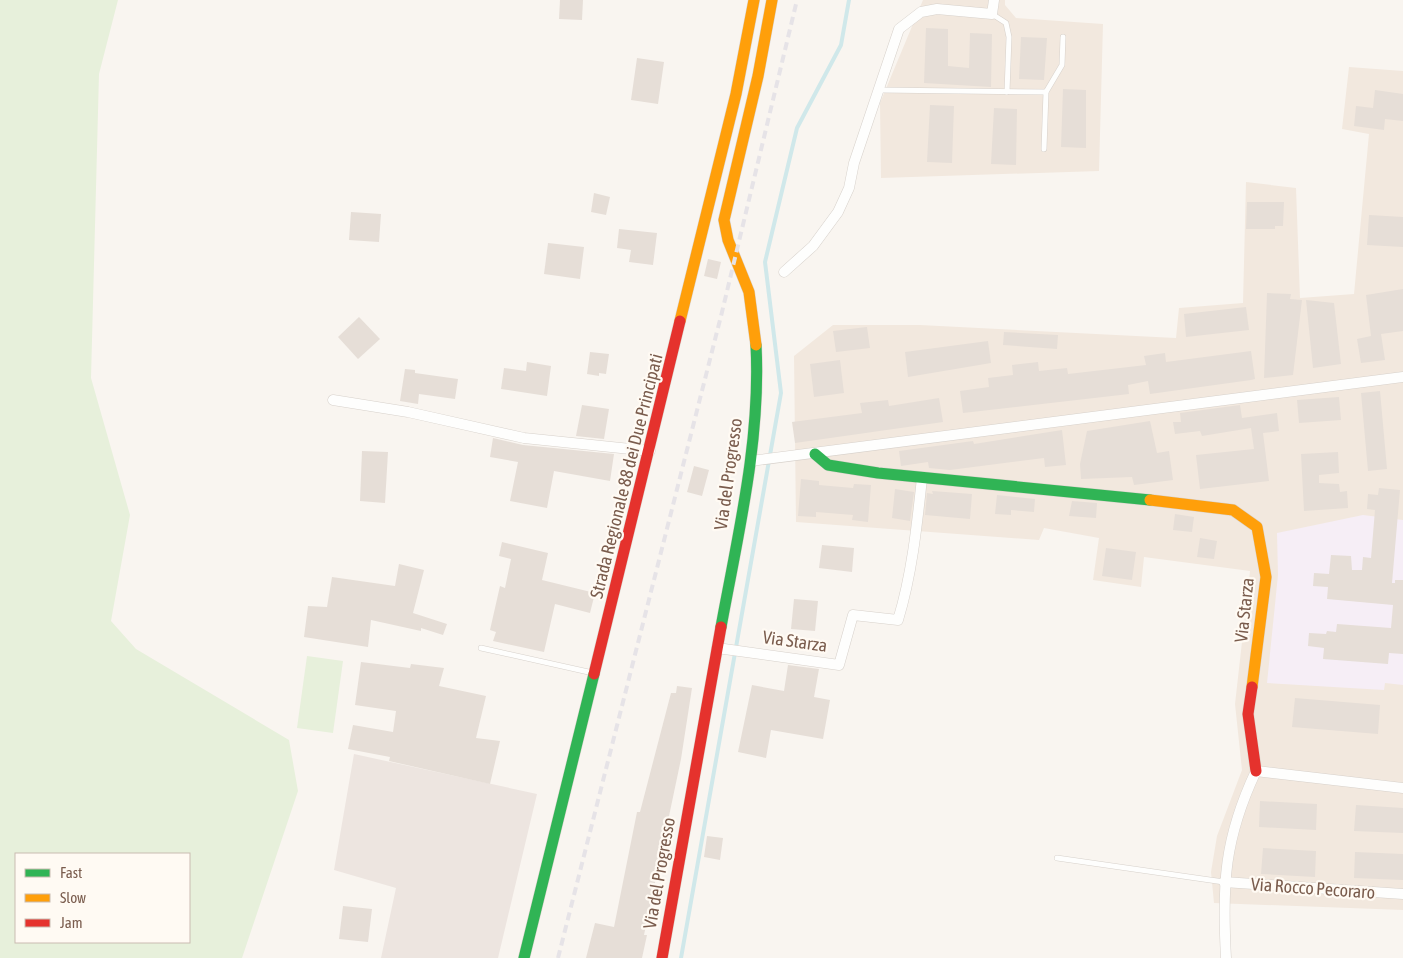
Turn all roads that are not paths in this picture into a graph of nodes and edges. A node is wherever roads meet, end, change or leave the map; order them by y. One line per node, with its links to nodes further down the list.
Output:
1 (754, 0): 13 (street, Strada Regionale 88 dei Due Principati)
2 (772, 0): 15 (street, Via del Progresso)
3 (994, 0): 4 (street)
4 (992, 14): 6 (street); 7 (lane)
5 (1063, 37): 8 (lane)
6 (880, 90): 7 (lane); 10 (street)
7 (1007, 92): 8 (lane)
8 (1046, 92): 9 (lane)
9 (1044, 149)
10 (784, 272)
11 (1403, 377): 14 (street)
12 (333, 400): 13 (street)
13 (650, 451): 19 (street, Strada Regionale 88 dei Due Principati)
14 (815, 454): 15 (street); 16 (street, Via Starza)
15 (756, 460): 18 (street, Via del Progresso)
16 (922, 478): 18 (street, Via Starza); 20 (street, Via Starza)
17 (481, 648): 19 (lane)
18 (722, 649): 26 (street, Via del Progresso)
19 (596, 674): 25 (street, Strada Regionale 88 dei Due Principati)
20 (1256, 771): 21 (street); 23 (street)
21 (1403, 788)
22 (1057, 858): 23 (lane)
23 (1224, 882): 24 (street, Via Rocco Pecoraro); 27 (street)
24 (1403, 894)
25 (524, 958)
26 (662, 958)
27 (1226, 958)

